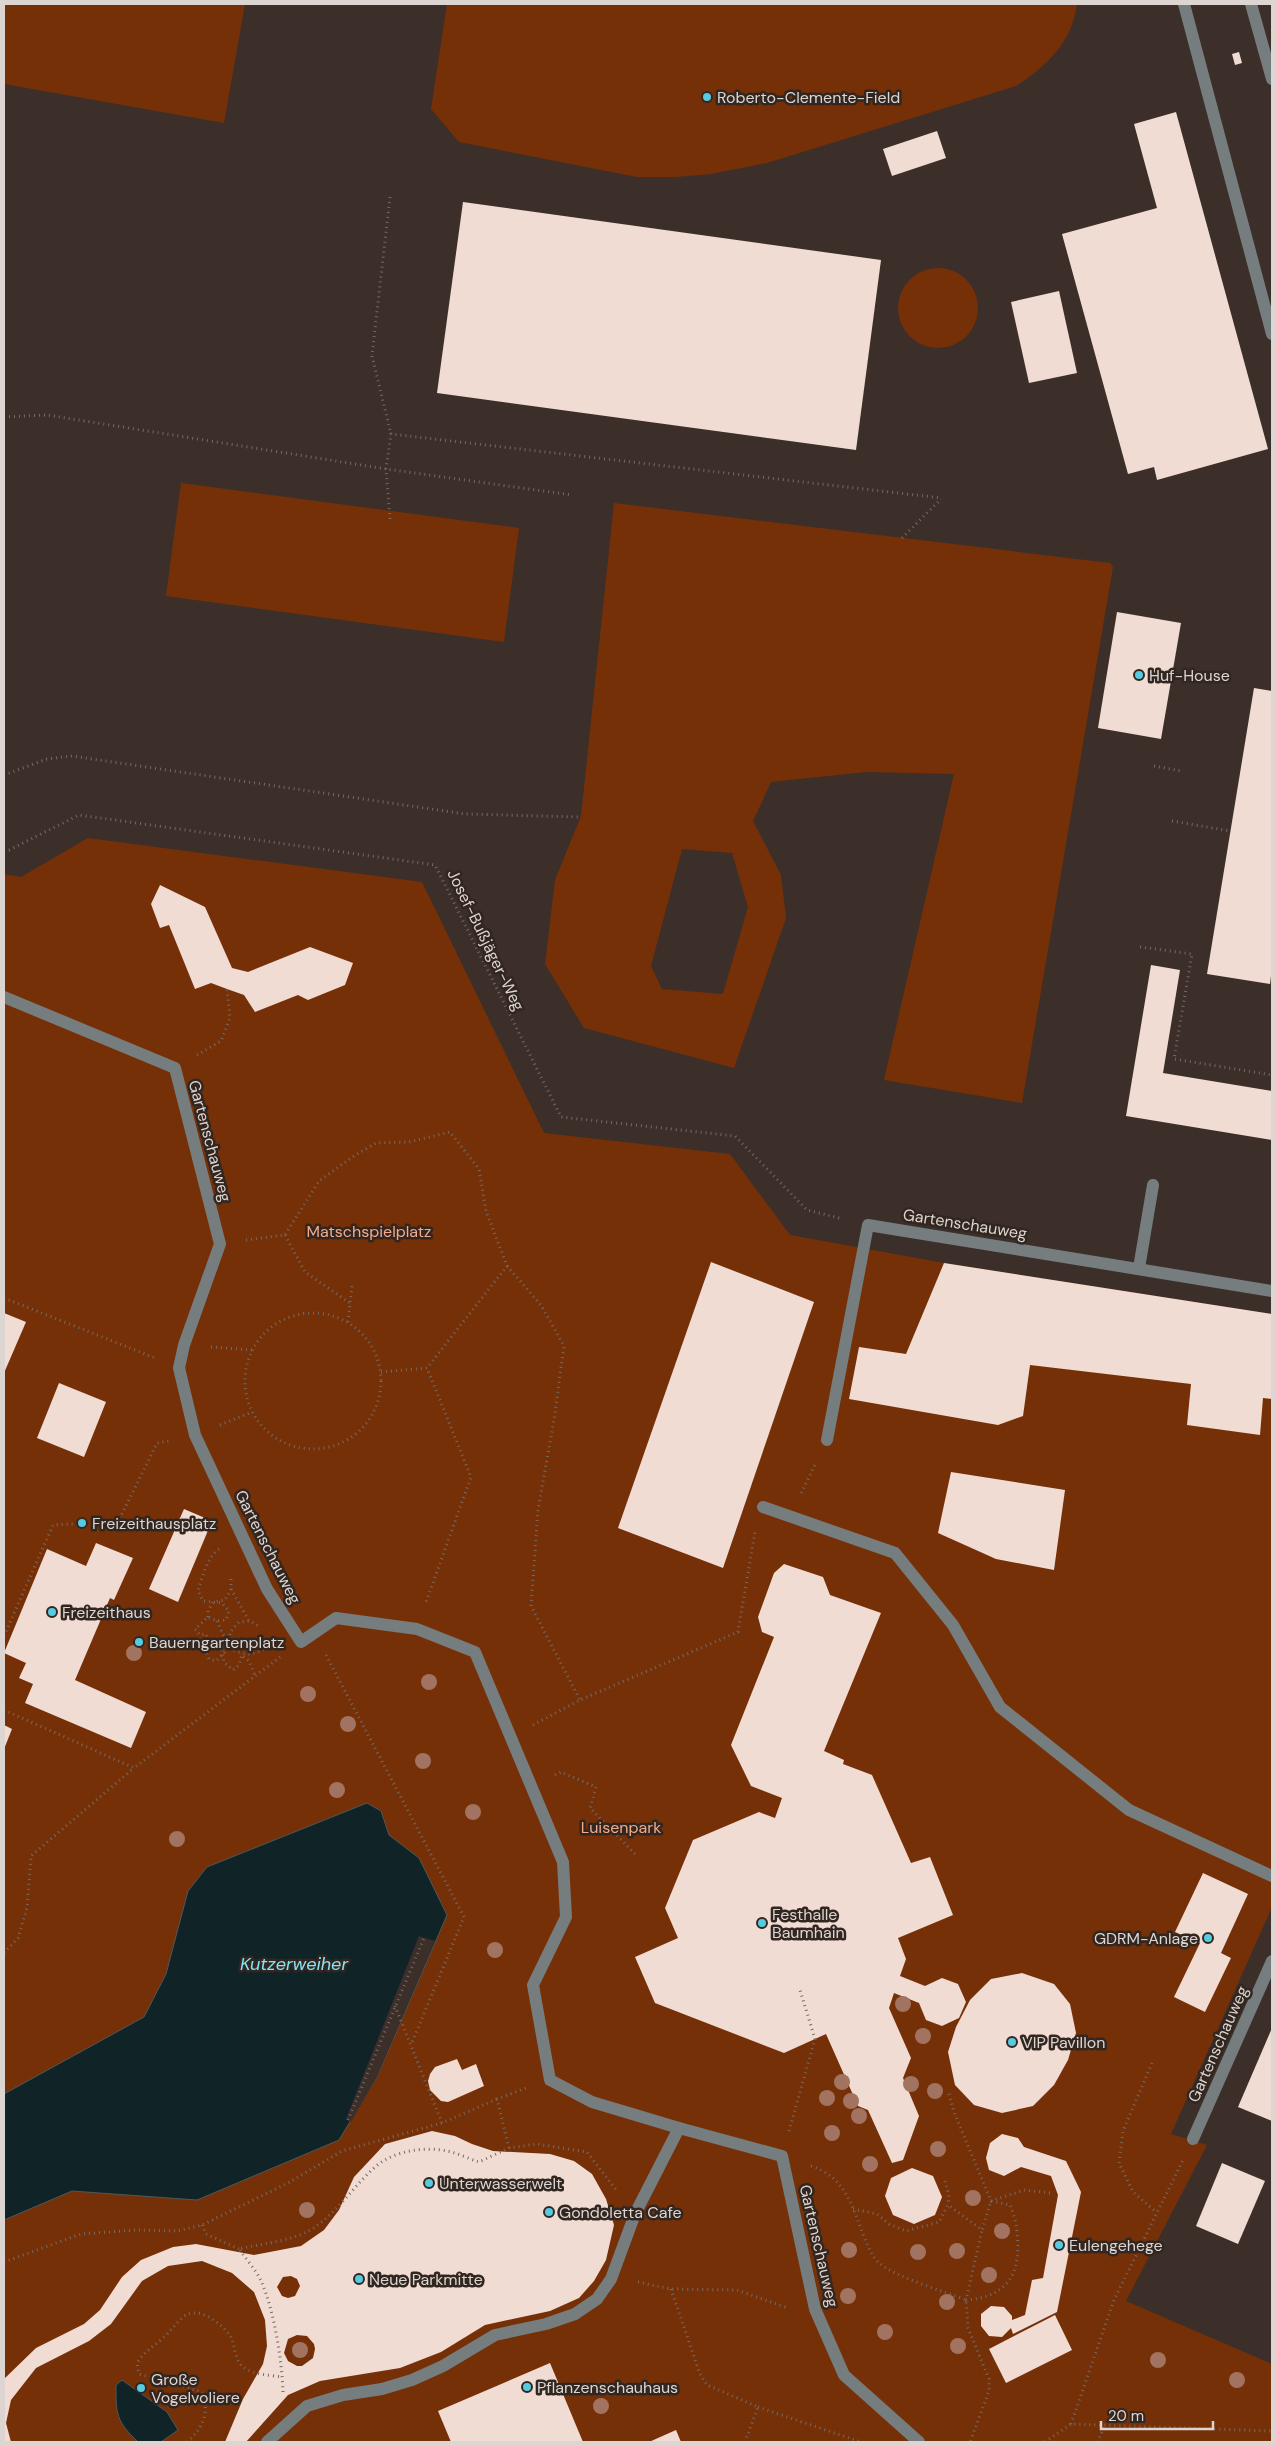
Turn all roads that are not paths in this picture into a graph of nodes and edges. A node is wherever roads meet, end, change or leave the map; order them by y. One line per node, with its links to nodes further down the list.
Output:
1 (1184, 4): 4 (street)
2 (1251, 4): 3 (street)
3 (1272, 79)
4 (1272, 334)
5 (4, 997): 13 (street, Gartenschauweg)
6 (1152, 1184): 7 (street)
7 (1139, 1268): 8 (street, Gartenschauweg); 9 (street, Gartenschauweg)
8 (1272, 1291)
9 (828, 1440)
10 (763, 1507): 11 (street)
11 (1272, 1876)
12 (1272, 1961): 14 (street, Gartenschauweg)
13 (679, 2128): 15 (street); 16 (street, Gartenschauweg)
14 (1193, 2139)
15 (267, 2442)
16 (919, 2442)

